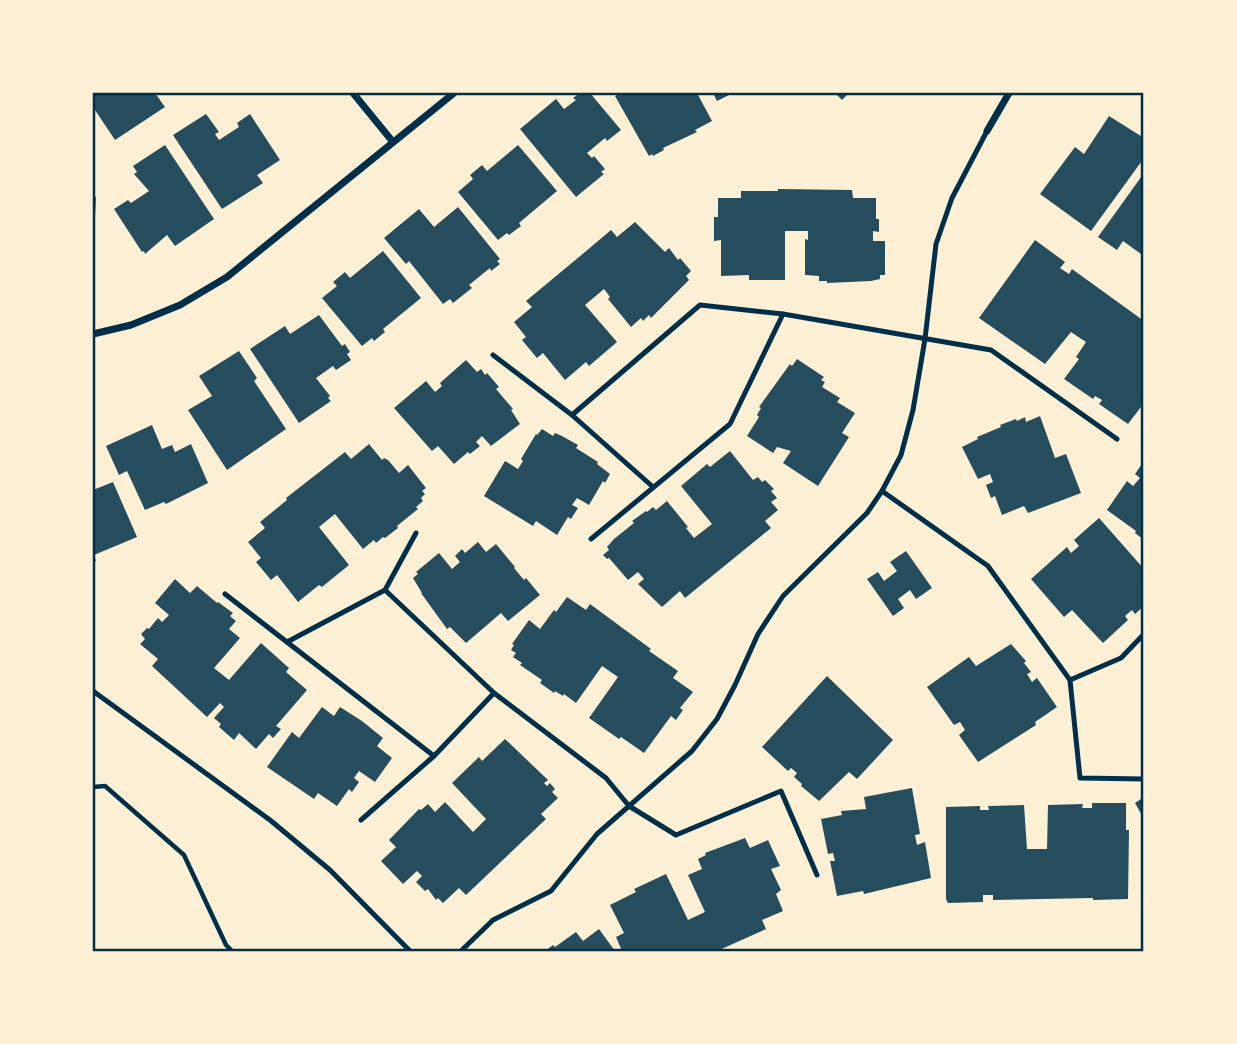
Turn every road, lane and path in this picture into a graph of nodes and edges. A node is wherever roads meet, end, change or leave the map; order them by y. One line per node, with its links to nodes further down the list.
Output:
1 (353, 93): 5 (street)
2 (454, 93): 5 (street)
3 (1009, 93): 4 (street)
4 (987, 131): 8 (lane)
5 (393, 142): 7 (street)
6 (783, 314): 8 (lane); 10 (lane); 12 (lane)
7 (93, 334)
8 (925, 339): 11 (lane); 13 (lane)
9 (493, 355): 10 (lane)
10 (572, 415): 12 (lane)
11 (1117, 439)
12 (653, 487): 15 (lane)
13 (882, 491): 20 (lane); 26 (lane)
14 (416, 533): 16 (lane)
15 (590, 539)
16 (385, 590): 19 (lane); 22 (lane)
17 (225, 594): 19 (lane)
18 (1144, 634): 20 (lane)
19 (288, 642): 23 (lane)
20 (1070, 680): 24 (lane)
21 (93, 691): 30 (lane)
22 (494, 693): 23 (lane); 26 (lane)
23 (434, 756): 27 (lane)
24 (1144, 779)
25 (93, 787): 29 (path)
26 (629, 806): 28 (lane); 31 (lane)
27 (361, 820)
28 (817, 875)
29 (232, 951)
30 (410, 951)
31 (461, 951)

